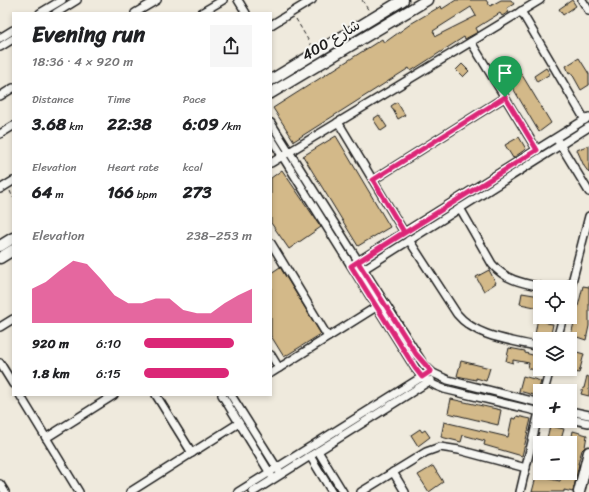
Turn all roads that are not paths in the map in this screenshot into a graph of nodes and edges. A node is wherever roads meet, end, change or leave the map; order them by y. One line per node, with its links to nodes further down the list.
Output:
1 (62, 0): 12 (street)
2 (77, 0): 12 (street)
3 (157, 0): 15 (street)
4 (223, 0): 16 (street)
5 (238, 0): 17 (street)
6 (312, 0): 11 (street)
7 (403, 0): 24 (street, شارع 400)
8 (427, 0): 26 (street, شارع 400)
9 (540, 0): 13 (street)
10 (582, 0): 14 (street)
11 (299, 3): 18 (street)
12 (53, 11)
13 (521, 11): 22 (street); 29 (street)
14 (589, 11)
15 (137, 12)
16 (203, 12)
17 (245, 12)
18 (272, 24)
19 (12, 31): 20 (street)
20 (0, 38)
21 (12, 40): 23 (street)
22 (472, 42): 28 (street); 30 (street)
23 (0, 47)
24 (272, 79)
25 (12, 89): 27 (street)
26 (272, 92)
27 (0, 96)
28 (505, 97): 38 (street); 42 (street)
29 (587, 118): 35 (street)
30 (338, 122): 39 (street); 42 (street)
31 (272, 125): 39 (street)
32 (12, 127): 34 (street)
33 (589, 127): 37 (street)
34 (0, 134)
35 (556, 138): 37 (street); 38 (street)
36 (272, 140): 40 (street)
37 (560, 145): 45 (street); 46 (street)
38 (537, 150): 48 (street)
39 (289, 152): 40 (street); 55 (street)
40 (282, 156): 41 (street); 56 (street)
41 (272, 162)
42 (373, 180): 48 (street)
43 (12, 182): 44 (street)
44 (3, 187)
45 (589, 192)
46 (460, 208): 50 (street); 60 (street)
47 (589, 216): 59 (street)
48 (404, 232): 55 (street)
49 (12, 239): 51 (street)
50 (409, 240): 57 (street); 65 (street)
51 (0, 246)
52 (272, 246): 64 (street)
53 (12, 251): 54 (street)
54 (0, 258)
55 (358, 262): 56 (street); 57 (street)
56 (351, 266): 58 (street)
57 (363, 270): 58 (street); 69 (street)
58 (356, 274): 61 (street)
59 (573, 280)
60 (533, 285)
61 (376, 307): 64 (street); 72 (street)
62 (12, 320): 63 (street)
63 (0, 327)
64 (328, 337): 68 (street)
65 (533, 345)
66 (272, 357): 68 (street)
67 (0, 363): 73 (street)
68 (279, 368): 70 (street)
69 (431, 371): 71 (street); 72 (street)
70 (272, 372)
71 (438, 376): 74 (street); 80 (street)
72 (422, 377): 74 (street); 93 (street)
73 (12, 382)
74 (428, 382): 81 (street); 89 (street)
75 (21, 396): 88 (street)
76 (112, 396): 88 (street)
77 (157, 396): 91 (street)
78 (233, 396): 79 (street); 93 (street)
79 (223, 398): 85 (street)
80 (533, 401)
81 (533, 411)
82 (577, 412): 83 (street)
83 (589, 415)
84 (577, 421): 86 (street)
85 (239, 423): 91 (street); 95 (street)
86 (589, 424)
87 (535, 428): 94 (street)
88 (46, 438): 102 (street)
89 (318, 451): 92 (street); 107 (street)
90 (589, 452): 111 (street)
91 (192, 453): 103 (street)
92 (310, 456): 97 (street); 106 (street)
93 (277, 468): 95 (street); 97 (street)
94 (526, 468): 96 (street); 110 (street)
95 (270, 472): 98 (street); 104 (street)
96 (393, 472): 108 (street); 109 (street)
97 (281, 474): 98 (street)
98 (274, 479): 100 (street)
99 (0, 484): 101 (street)
100 (264, 489): 105 (street)
101 (5, 492)
102 (79, 492)
103 (130, 492)
104 (238, 492)
105 (253, 492)
106 (332, 492)
107 (343, 492)
108 (360, 492)
109 (405, 492)
110 (520, 492)
111 (579, 492)

